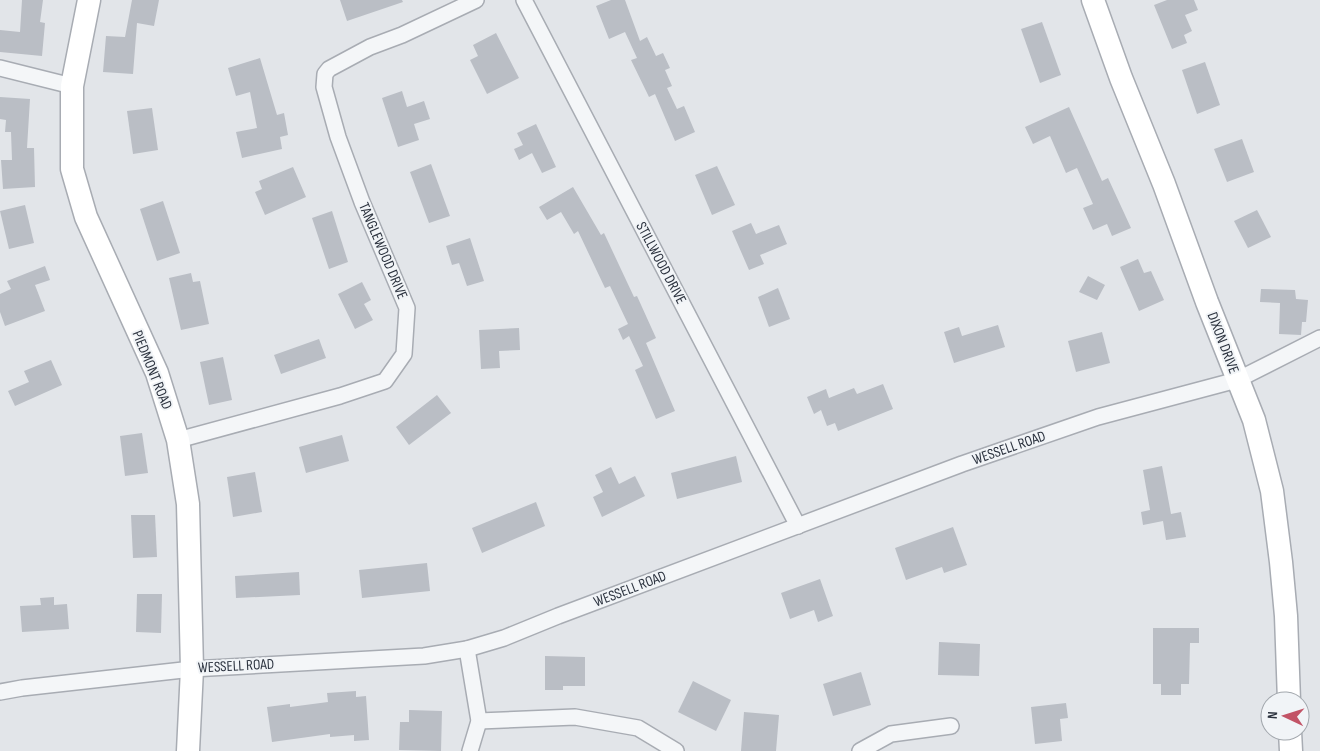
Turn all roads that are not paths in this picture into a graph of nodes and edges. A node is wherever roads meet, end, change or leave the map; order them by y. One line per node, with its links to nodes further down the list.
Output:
1 (89, 0): 6 (street, PIEDMONT ROAD)
2 (476, 0): 9 (street, TANGLEWOOD DRIVE)
3 (524, 0): 10 (street, STILLWOOD DRIVE)
4 (1093, 0): 8 (street, DIXON DRIVE)
5 (0, 68): 6 (street)
6 (72, 86): 9 (street, PIEDMONT ROAD)
7 (1320, 338): 8 (street, WESSELL ROAD)
8 (1237, 380): 10 (street, WESSELL ROAD); 13 (street, DIXON DRIVE)
9 (178, 440): 12 (street, PIEDMONT ROAD)
10 (798, 526): 11 (street, WESSELL ROAD)
11 (467, 649): 12 (street, WESSELL ROAD); 15 (street)
12 (192, 669): 14 (street, WESSELL ROAD); 17 (street, PIEDMONT ROAD)
13 (1289, 691)
14 (0, 692)
15 (479, 721): 18 (street); 19 (street)
16 (951, 726): 20 (street)
17 (188, 751)
18 (470, 751)
19 (676, 751)
20 (860, 751)

